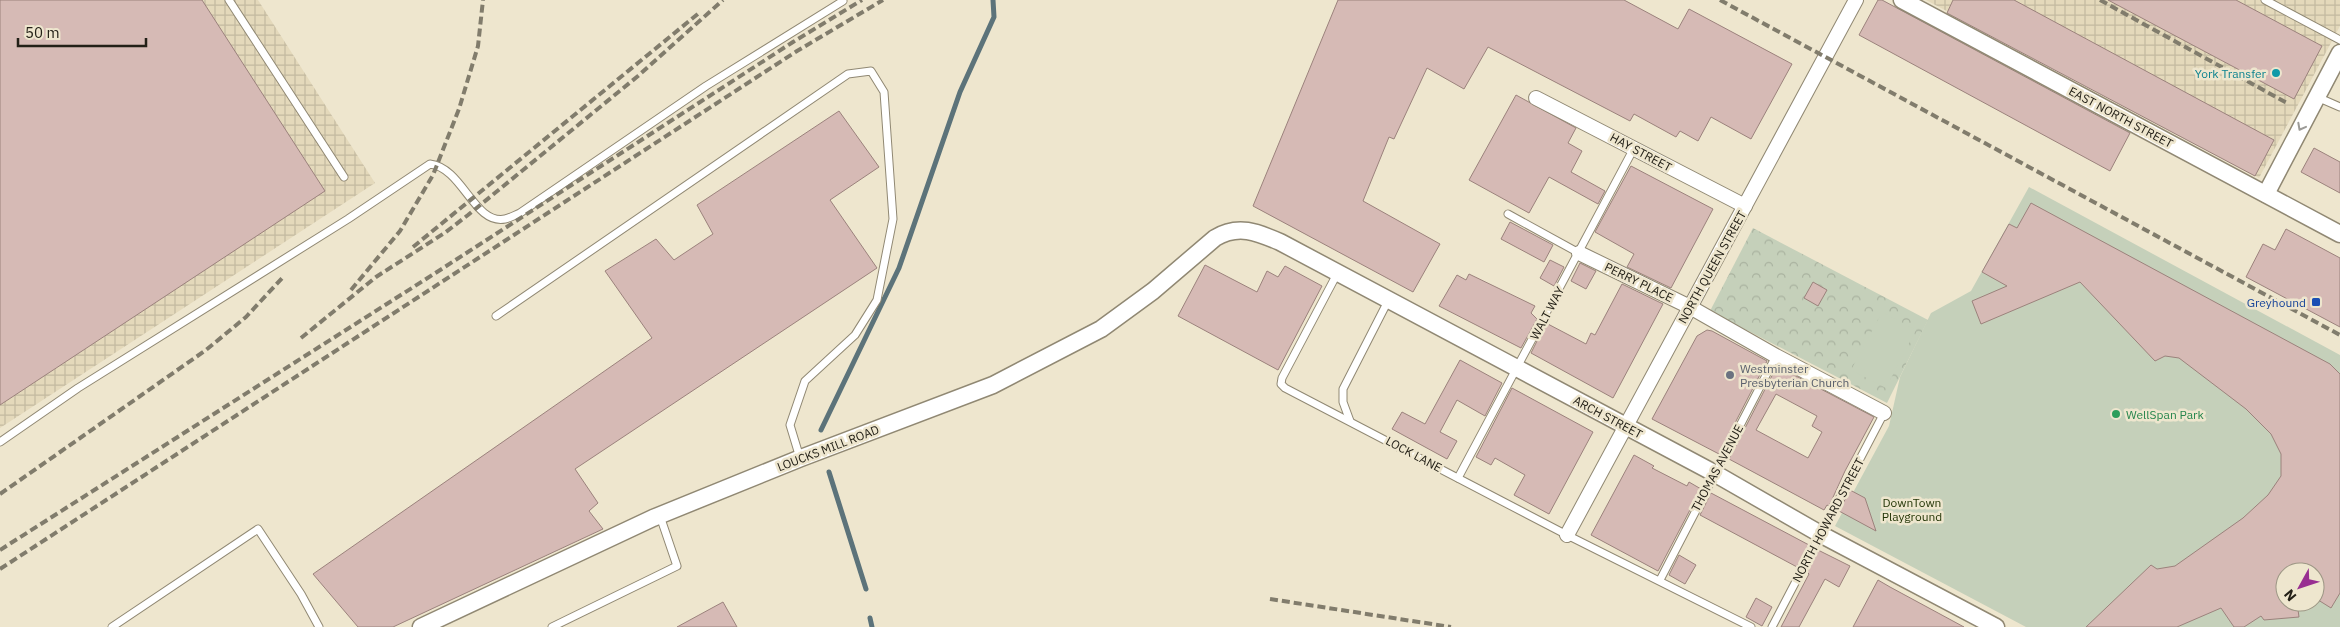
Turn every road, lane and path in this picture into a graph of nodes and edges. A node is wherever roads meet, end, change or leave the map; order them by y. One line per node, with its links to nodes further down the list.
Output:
1 (229, 0): 12 (lane)
2 (1856, 0): 14 (street, NORTH QUEEN STREET)
3 (1902, 0): 13 (street, EAST NORTH STREET)
4 (2265, 0): 6 (lane)
5 (842, 1): 28 (lane)
6 (2340, 40)
7 (2340, 53): 8 (street)
8 (2317, 96): 10 (lane); 13 (street, one-way to 13)
9 (1536, 98): 11 (street, HAY STREET)
10 (2340, 107)
11 (1634, 148): 14 (street, HAY STREET); 18 (lane, WALT WAY)
12 (344, 177)
13 (2266, 194): 16 (street, EAST NORTH STREET)
14 (1745, 206): 21 (street, NORTH QUEEN STREET)
15 (1508, 214): 18 (lane)
16 (2340, 234)
17 (1215, 238): 19 (street, ARCH STREET); 29 (street, LOUCKS MILL ROAD)
18 (1579, 252): 21 (street, PERRY PLACE); 24 (lane, WALT WAY)
19 (1338, 272): 20 (street, ARCH STREET); 26 (lane, LOCK LANE)
20 (1389, 299): 24 (street, ARCH STREET); 26 (lane)
21 (1690, 307): 23 (street, PERRY PLACE); 27 (street, NORTH QUEEN STREET)
22 (496, 316): 29 (lane)
23 (1776, 356): 25 (street, PERRY PLACE); 30 (lane, THOMAS AVENUE)
24 (1518, 368): 27 (street, ARCH STREET); 31 (lane, WALT WAY)
25 (1884, 413): 34 (lane, NORTH HOWARD STREET)
26 (1350, 421): 31 (lane, LOCK LANE)
27 (1626, 426): 30 (street, ARCH STREET); 33 (street, NORTH QUEEN STREET)
28 (0, 442)
29 (801, 458): 32 (street, LOUCKS MILL ROAD)
30 (1714, 473): 34 (street, ARCH STREET); 35 (lane, THOMAS AVENUE)
31 (1458, 478): 33 (lane, LOCK LANE)
32 (660, 516): 36 (street, LOUCKS MILL ROAD); 40 (lane)
33 (1567, 535): 35 (lane, LOCK LANE)
34 (1822, 535): 42 (lane, NORTH HOWARD STREET); 43 (street, ARCH STREET)
35 (1660, 580): 41 (lane, LOCK LANE)
36 (444, 622): 39 (street, LOUCKS MILL ROAD)
37 (112, 627): 38 (lane)
38 (318, 627)
39 (421, 627)
40 (552, 627)
41 (1751, 627)
42 (1772, 627)
43 (1996, 627)

